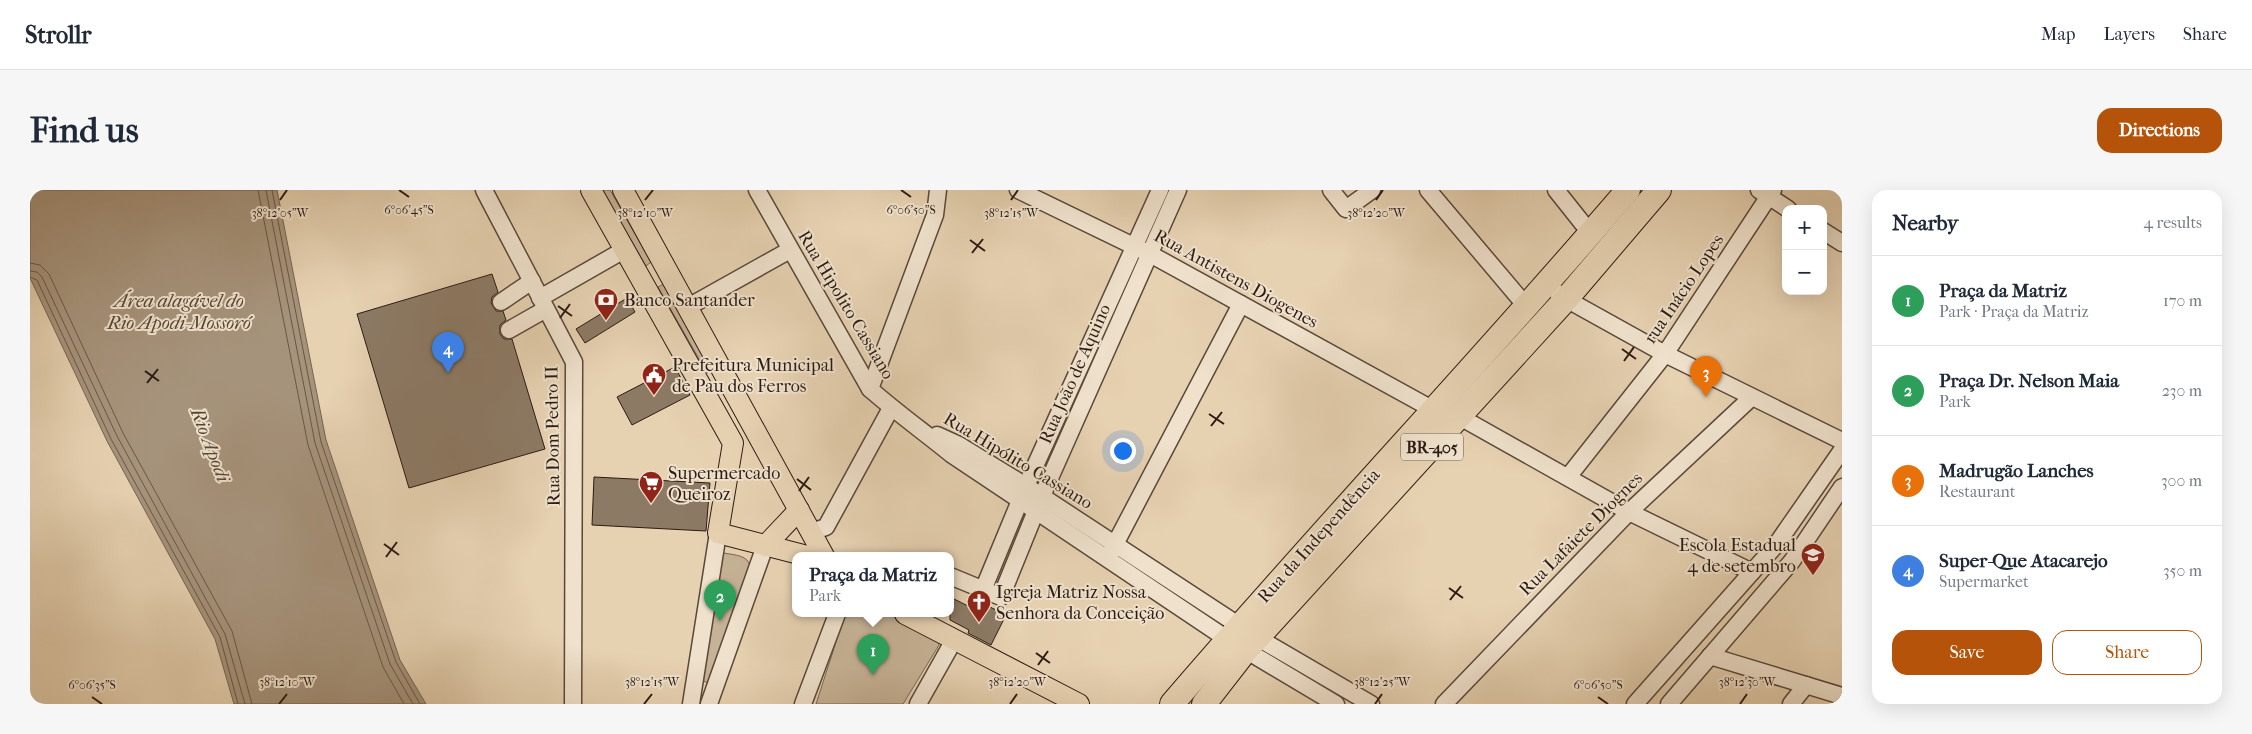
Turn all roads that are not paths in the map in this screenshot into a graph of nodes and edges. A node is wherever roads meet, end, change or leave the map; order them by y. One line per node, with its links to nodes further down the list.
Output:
1 (484, 190): 24 (street, Rua Dom Pedro II)
2 (590, 190): 21 (main road)
3 (623, 190): 31 (main road)
4 (757, 190): 22 (street, Rua Hipolito Cassiano)
5 (938, 190): 34 (street)
6 (1018, 190): 20 (street, Rua Antistens Diogenes)
7 (1160, 190): 20 (street, Rua João de Aquino)
8 (1178, 190): 23 (street, Rua João de Aquino)
9 (1331, 190): 10 (street)
10 (1372, 190)
11 (1428, 190): 30 (street)
12 (1556, 190): 17 (street)
13 (1628, 190): 17 (highway, Rua da Independência / BR-405)
14 (1659, 190): 26 (highway, Rua da Independência / BR-405)
15 (1767, 192): 16 (street); 33 (street, rua Inácio Lopes)
16 (1783, 205)
17 (1591, 234): 25 (highway, Rua da Independência / BR-405)
18 (1827, 234): 19 (street)
19 (1842, 243)
20 (1134, 246): 23 (street, Rua Antistens Diogenes); 44 (street, Rua João de Aquino)
21 (624, 250): 28 (street); 48 (main road)
22 (790, 250): 31 (street); 34 (street, Rua Hipolito Cassiano)
23 (1150, 254): 29 (street, Rua Antistens Diogenes); 45 (street, Rua João de Aquino)
24 (532, 281): 27 (street); 28 (street, Rua Dom Pedro II)
25 (1547, 284): 26 (street); 30 (highway, Rua da Independência / BR-405)
26 (1566, 299): 33 (street); 38 (highway, Rua da Independência / BR-405)
27 (500, 302)
28 (543, 304): 32 (street); 67 (street, Rua Dom Pedro II)
29 (1241, 304): 37 (street, Rua Antistens Diogenes); 50 (street)
30 (1526, 306): 37 (highway, Rua da Independência / BR-405)
31 (688, 307): 46 (main road)
32 (509, 330)
33 (1664, 354): 35 (street); 42 (street, rua Inácio Lopes)
34 (870, 389): 36 (street, Rua Hipolito Cassiano)
35 (1752, 397): 40 (street); 47 (street, Rua Lafaiete Diognes)
36 (891, 408): 39 (street, Rua Hipolito Cassiano); 49 (street)
37 (1432, 409): 62 (highway, Rua da Independência / BR-405)
38 (1460, 417): 42 (street); 62 (highway, Rua da Independência / BR-405)
39 (917, 426): 44 (street, Rua Hipólito Cassiano)
40 (1842, 441)
41 (1842, 450): 51 (street)
42 (1568, 478): 47 (street)
43 (1842, 487): 56 (street)
44 (1023, 494): 45 (street, Rua Hipólito Cassiano); 59 (street, Rua João de Aquino)
45 (1039, 504): 50 (street, Rua Hipólito Cassiano); 55 (street, Rua Hipólito Cassiano); 59 (street, Rua João de Aquino)
46 (799, 510): 49 (main road); 52 (main road)
47 (1629, 512): 57 (street); 77 (street, Rua Lafaiete Diognes)
48 (718, 532): 52 (main road); 68 (street)
49 (811, 532): 54 (main road)
50 (1115, 543): 55 (street); 62 (street, Rua Hipólito Cassiano)
51 (1776, 545): 56 (street); 57 (street)
52 (765, 546): 53 (main road); 69 (street)
53 (792, 552)
54 (822, 552)
55 (1108, 558): 62 (street, Rua Hipólito Cassiano)
56 (1792, 561): 64 (street)
57 (1752, 572): 78 (street)
58 (954, 578): 59 (street)
59 (983, 590)
60 (836, 617): 70 (street)
61 (911, 617): 63 (main road)
62 (1242, 638): 73 (highway, Rua da Independência / BR-405); 74 (highway, Rua da Independência / BR-405); 75 (street, Rua Hipólito Cassiano); 76 (street, Rua Hipólito Cassiano)
63 (954, 640): 71 (street); 72 (main road)
64 (1710, 656): 65 (street); 79 (street)
65 (1806, 685): 66 (street); 80 (street)
66 (1842, 696)
67 (573, 704)
68 (691, 704)
69 (709, 704)
70 (803, 704)
71 (918, 704)
72 (1079, 704)
73 (1172, 704)
74 (1204, 704)
75 (1336, 704)
76 (1371, 704)
77 (1444, 704)
78 (1635, 704)
79 (1669, 704)
80 (1791, 704)

